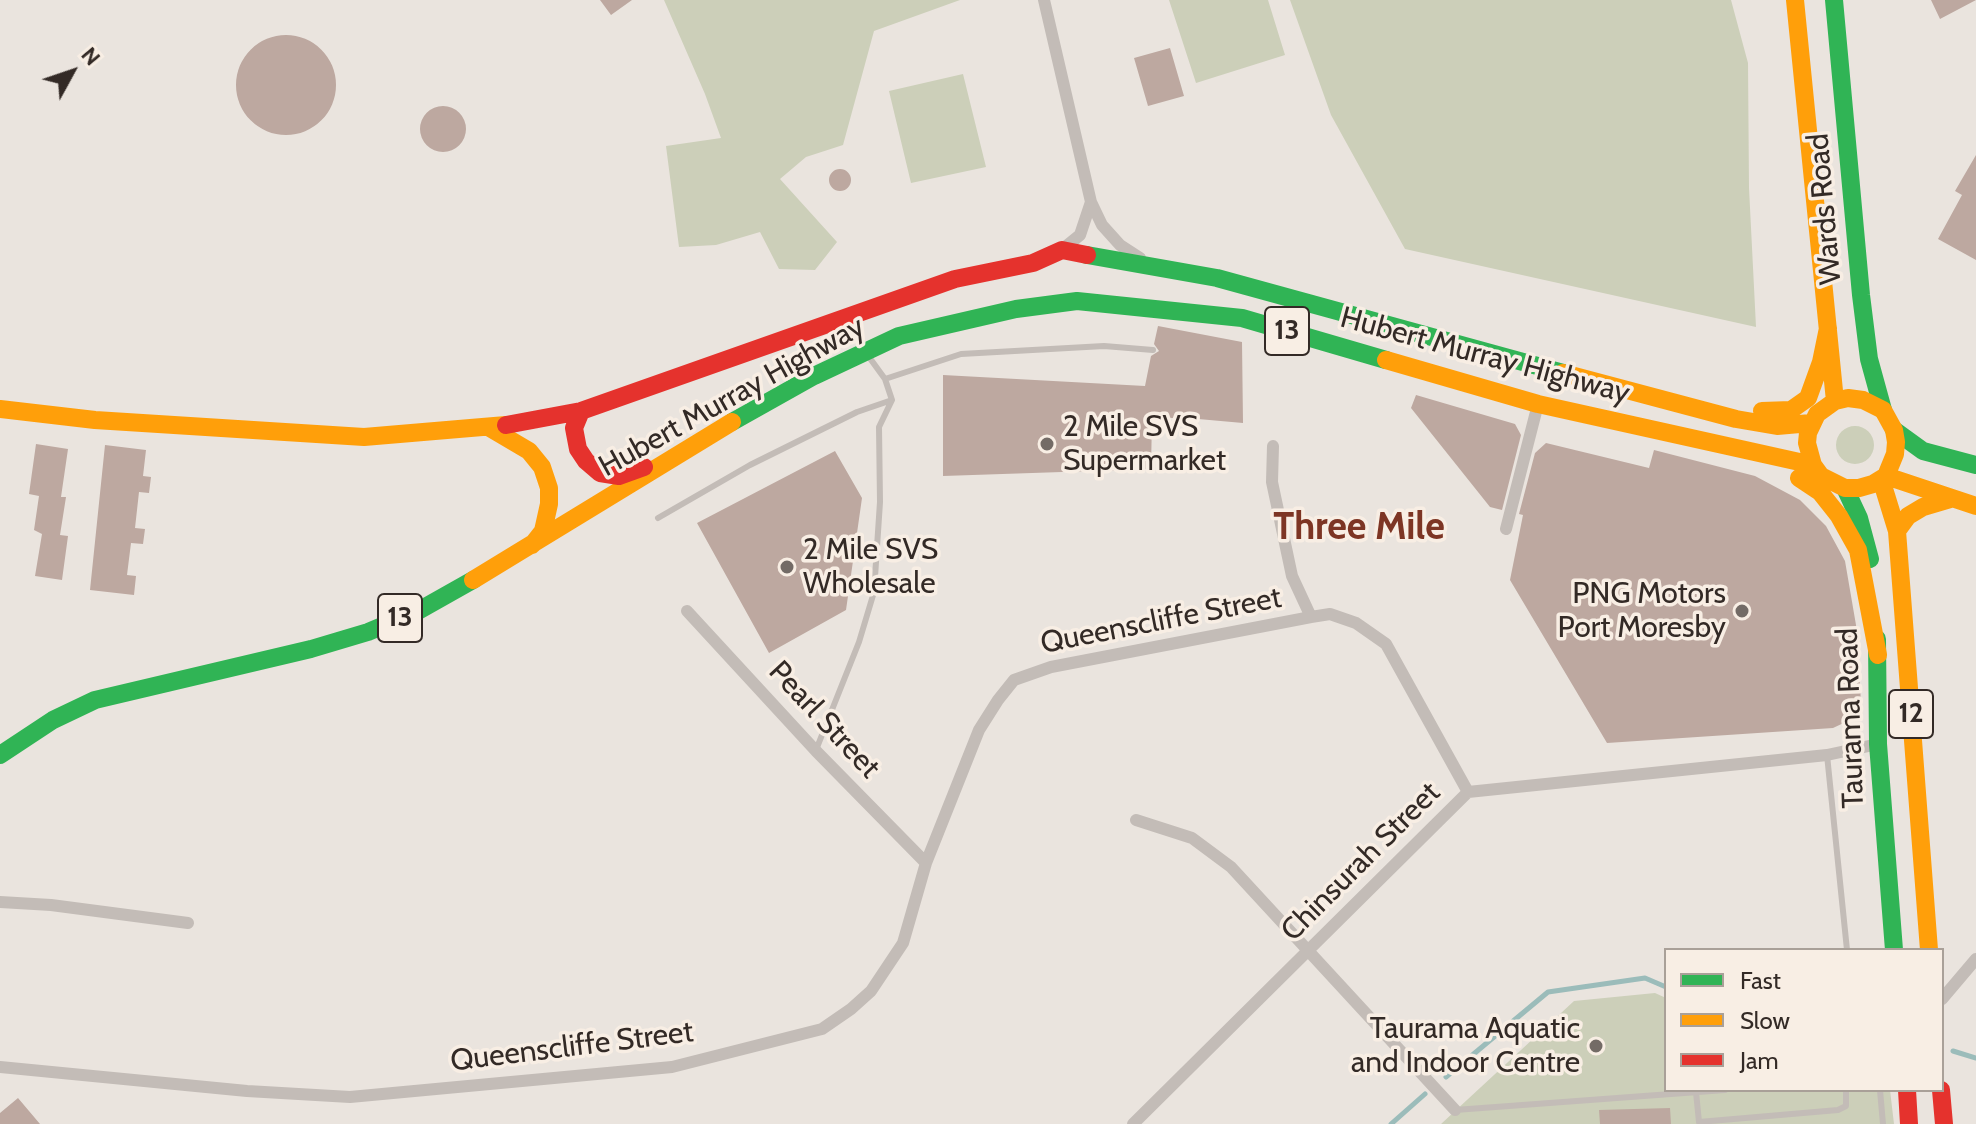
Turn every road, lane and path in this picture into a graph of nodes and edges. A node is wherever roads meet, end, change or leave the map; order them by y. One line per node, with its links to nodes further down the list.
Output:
1 (1044, 0): 4 (street)
2 (1795, 0): 7 (main road, Wards Road)
3 (1834, 0): 16 (main road, Wards Road)
4 (1091, 202): 5 (street); 6 (street)
5 (1062, 250): 6 (main road, Hubert Murray Highway / 13); 17 (main road, Hubert Murray Highway)
6 (1161, 268): 13 (main road, Hubert Murray Highway / 13)
7 (1828, 328): 12 (main road, Wards Road); 13 (main road)
8 (1153, 350): 10 (lane)
9 (865, 351): 10 (lane); 14 (main road, Hubert Murray Highway / 13); 21 (main road, Hubert Murray Highway / 13)
10 (885, 379): 11 (lane)
11 (892, 400): 30 (lane); 38 (lane)
12 (1835, 401): 16 (main road); 18 (main road)
13 (1669, 403): 18 (main road, Hubert Murray Highway / 13)
14 (1538, 404): 23 (main road, Hubert Murray Highway / 13); 31 (street)
15 (0, 409): 19 (main road, Hubert Murray Highway)
16 (1883, 410): 20 (main road)
17 (581, 411): 19 (main road, Hubert Murray Highway); 21 (main road)
18 (1811, 423): 24 (main road)
19 (490, 428): 33 (main road)
20 (1894, 430): 25 (main road); 26 (main road)
21 (713, 433): 33 (main road, Hubert Murray Highway / 13)
22 (1273, 446): 35 (street)
23 (1742, 450): 24 (main road, Hubert Murray Highway / 13); 36 (main road)
24 (1813, 465): 27 (main road, 13)
25 (1976, 465)
26 (1884, 478): 27 (main road); 28 (main road); 32 (main road, Taurama Road / 12)
27 (1845, 488): 36 (main road, Taurama Road / 12)
28 (1950, 499): 29 (main road); 32 (main road)
29 (1976, 506)
30 (658, 518)
31 (1506, 529)
32 (1897, 531): 48 (main road, Taurama Road / 12)
33 (529, 548): 39 (main road, Hubert Murray Highway / 13)
34 (687, 611): 38 (street, Pearl Street)
35 (1311, 617): 41 (street, Queenscliffe Street); 43 (street, Queenscliffe Street)
36 (1878, 655): 37 (main road, Taurama Road / 12)
37 (1878, 744): 40 (street, Chinsurah Street); 47 (main road, Taurama Road / 12)
38 (816, 751): 43 (street, Pearl Street)
39 (0, 755)
40 (1827, 755): 41 (street, Chinsurah Street); 46 (lane)
41 (1468, 792): 49 (street, Chinsurah Street)
42 (1136, 820): 49 (street)
43 (926, 863): 52 (street, Queenscliffe Street)
44 (0, 902): 45 (street)
45 (188, 923)
46 (1847, 948)
47 (1894, 948)
48 (1929, 948)
49 (1307, 951): 58 (street); 59 (street, Chinsurah Street)
50 (1976, 959): 51 (street)
51 (1944, 997)
52 (0, 1067)
53 (1696, 1092): 54 (lane); 58 (lane)
54 (1846, 1092)
55 (1880, 1092): 60 (lane)
56 (1907, 1092): 61 (main road)
57 (1941, 1092): 62 (main road)
58 (1455, 1110)
59 (1133, 1124)
60 (1883, 1124)
61 (1909, 1124)
62 (1944, 1124)

